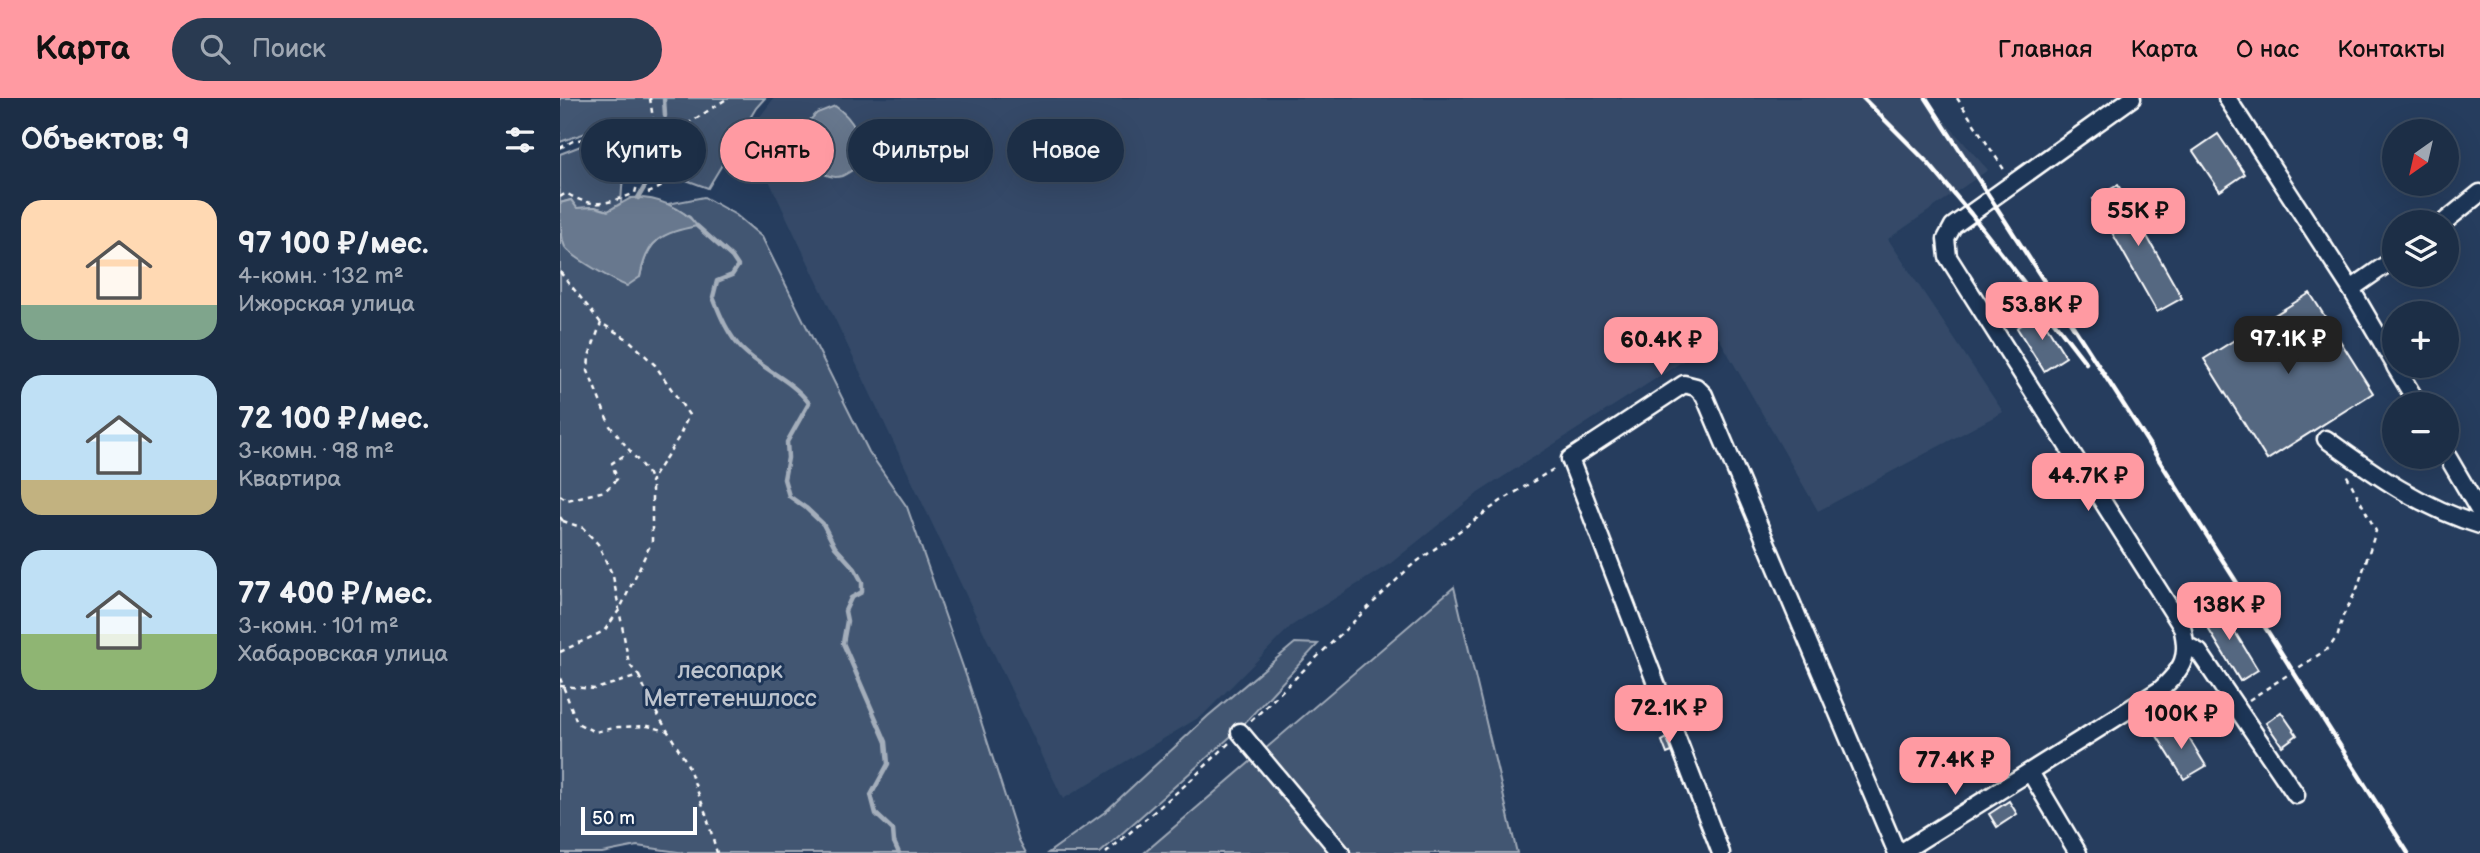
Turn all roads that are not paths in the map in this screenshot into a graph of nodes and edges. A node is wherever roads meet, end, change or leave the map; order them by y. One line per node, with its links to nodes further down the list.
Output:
1 (2132, 98): 12 (street)
2 (2227, 98): 6 (street)
3 (2480, 193): 4 (street)
4 (2459, 210)
5 (2382, 267): 6 (street)
6 (2351, 289): 7 (street)
7 (2382, 343)
8 (2326, 439): 11 (street)
9 (2455, 469): 10 (street)
10 (2480, 512)
11 (2480, 525)
12 (2186, 645): 14 (street); 15 (street)
13 (1241, 732): 16 (street)
14 (2030, 772): 18 (street); 19 (street)
15 (2296, 795)
16 (1340, 853)
17 (1721, 853): 18 (street)
18 (1899, 853)
19 (2078, 853)

